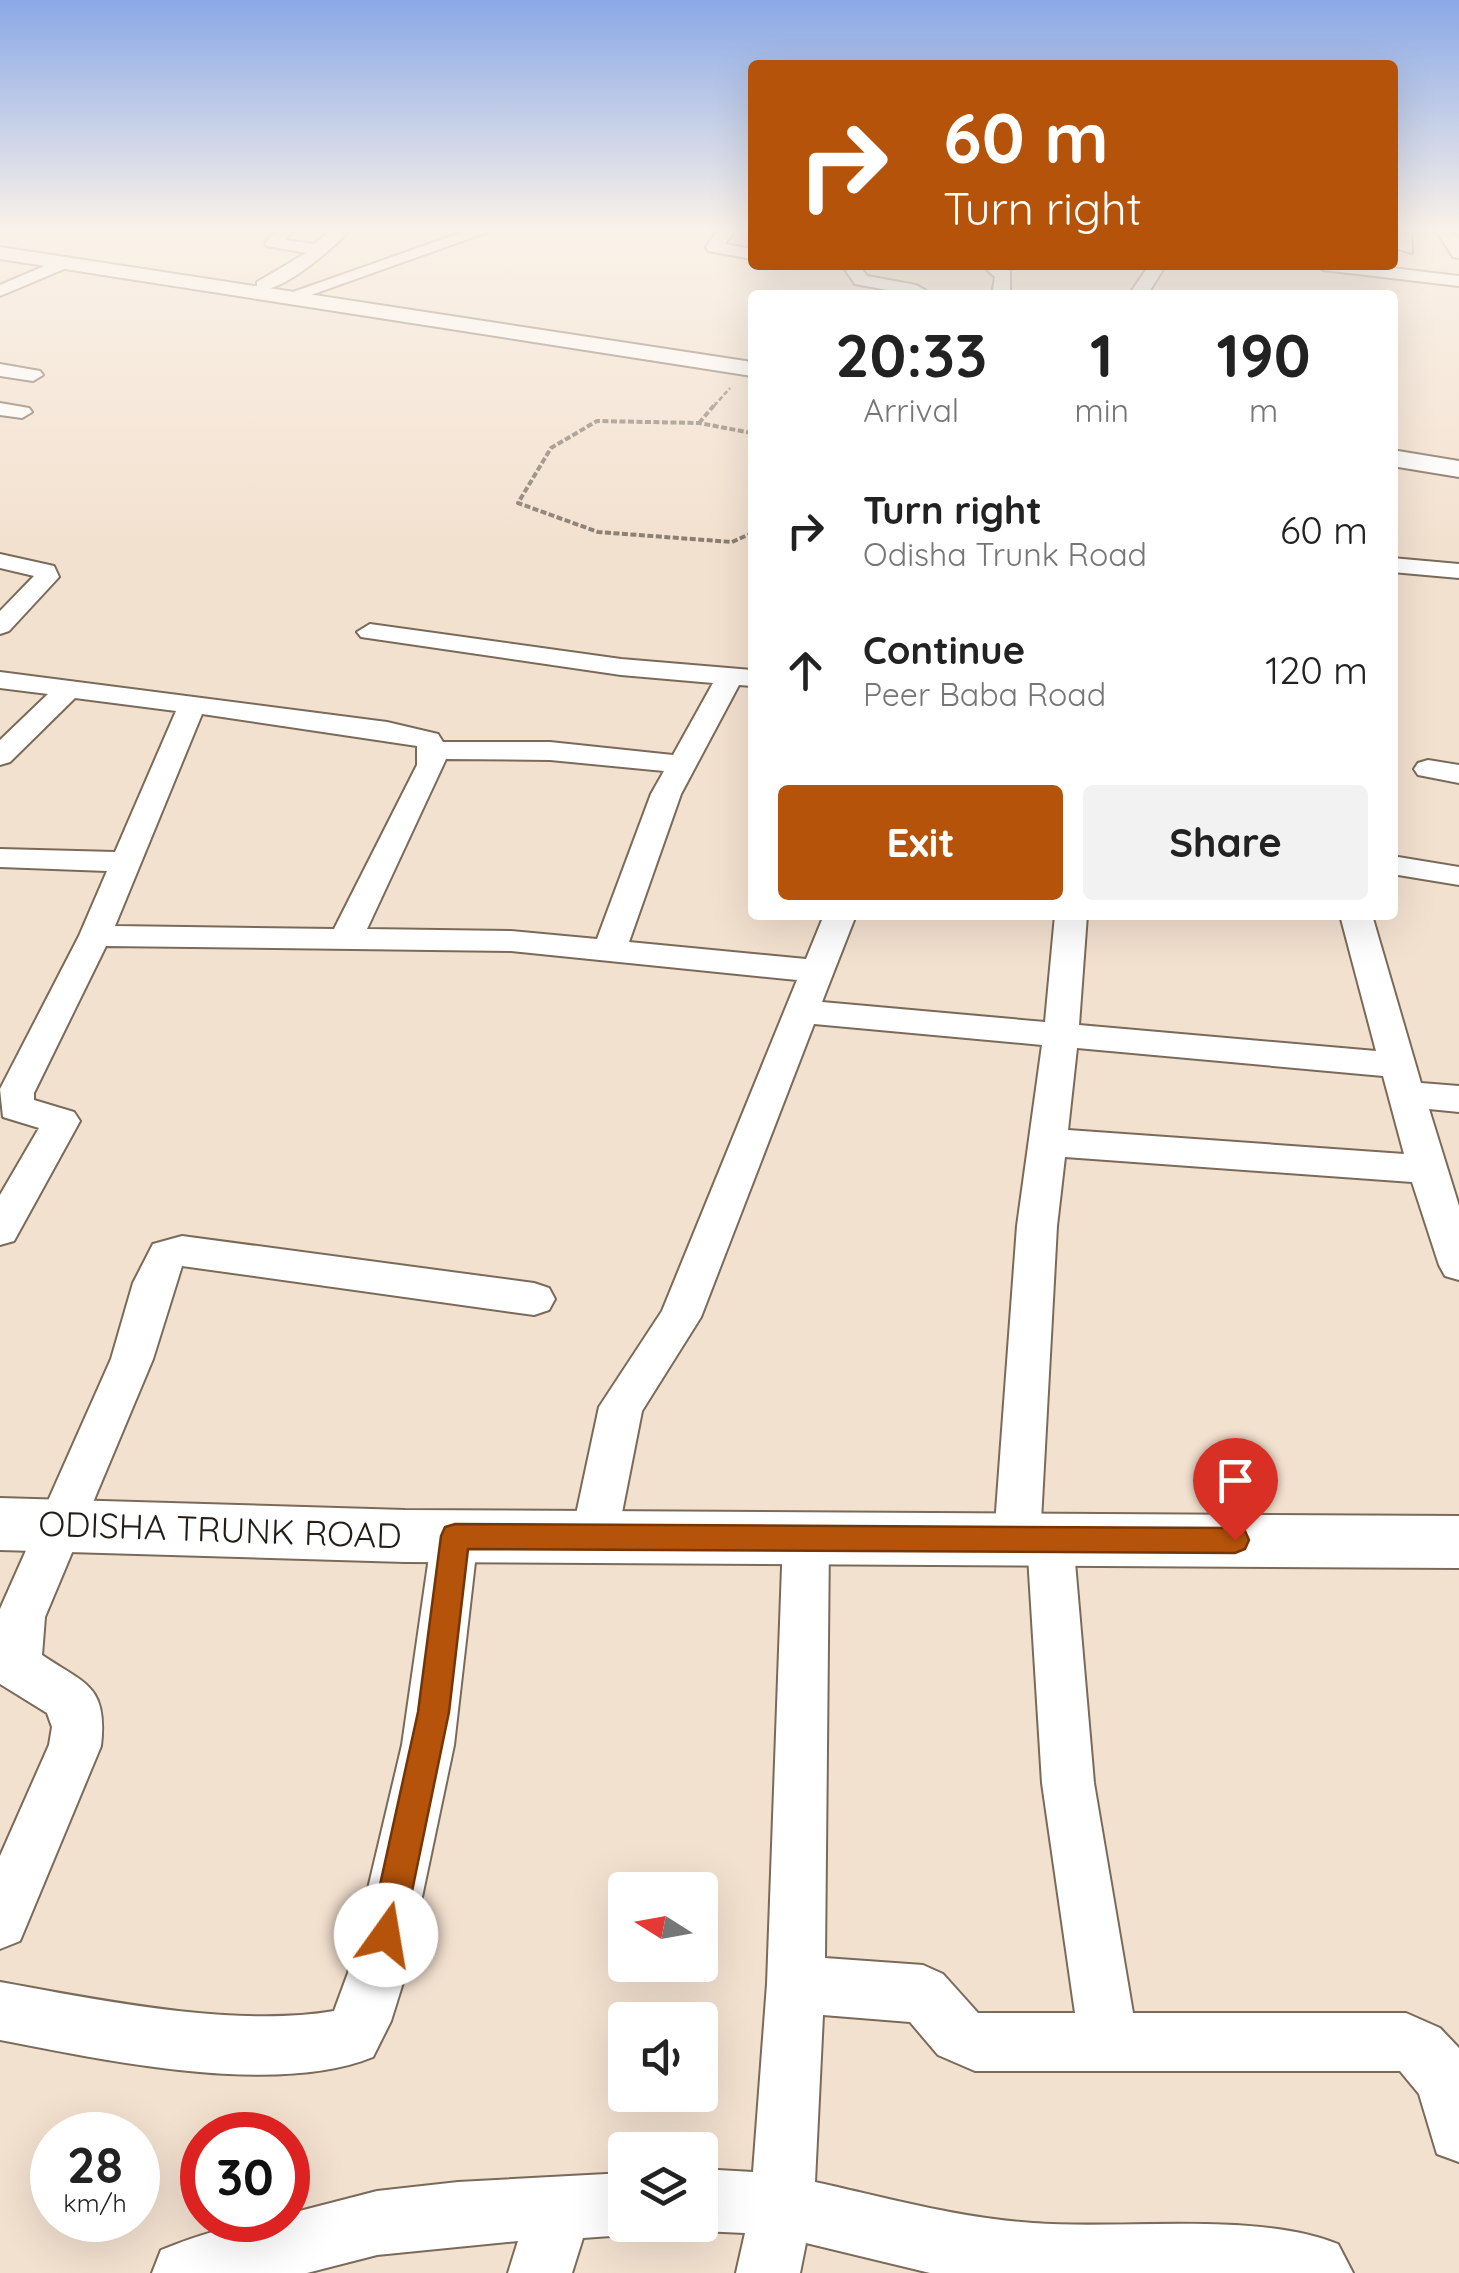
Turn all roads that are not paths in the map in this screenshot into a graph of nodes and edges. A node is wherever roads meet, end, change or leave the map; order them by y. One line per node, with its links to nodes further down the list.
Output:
1 (531, 333): 4 (main road)
2 (551, 333): 3 (main road)
3 (748, 366)
4 (748, 366)
5 (0, 370): 6 (street)
6 (33, 375)
7 (1398, 459): 8 (main road)
8 (1459, 468)
9 (1398, 469): 10 (main road)
10 (1459, 478)
11 (0, 561): 14 (street)
12 (1398, 566): 13 (street)
13 (1459, 571)
14 (0, 626)
15 (370, 632): 16 (street)
16 (742, 678): 22 (street)
17 (0, 680): 18 (street)
18 (68, 690): 19 (street); 21 (street)
19 (192, 704): 20 (street); 26 (street)
20 (434, 750): 22 (street); 33 (street)
21 (0, 756)
22 (682, 764): 34 (street)
23 (1428, 770): 24 (street)
24 (1459, 774)
25 (0, 858): 26 (street)
26 (125, 862): 32 (street)
27 (1398, 867): 28 (street)
28 (1459, 876)
29 (838, 920): 35 (street)
30 (1072, 920): 37 (street)
31 (1357, 920): 38 (street)
32 (95, 936): 33 (street); 42 (street)
33 (346, 938): 34 (street)
34 (610, 948): 35 (street)
35 (819, 972): 36 (street)
36 (803, 1012): 37 (street); 48 (street)
37 (1061, 1037): 38 (street); 40 (street)
38 (1401, 1079): 39 (street); 41 (street)
39 (1459, 1100)
40 (1048, 1142): 41 (street); 50 (street)
41 (1427, 1170): 43 (street)
42 (0, 1230)
43 (1459, 1264)
44 (534, 1298): 46 (street)
45 (0, 1524): 46 (main road, ODISHA TRUNK ROAD)
46 (63, 1525): 47 (main road, ODISHA TRUNK ROAD); 52 (street)
47 (455, 1536): 48 (main road, ODISHA TRUNK ROAD); 54 (street)
48 (594, 1538): 49 (main road, ODISHA TRUNK ROAD)
49 (806, 1539): 50 (main road, ODISHA TRUNK ROAD); 53 (street)
50 (1034, 1539): 51 (main road, ODISHA TRUNK ROAD); 55 (street)
51 (1459, 1542)
52 (0, 1921)
53 (796, 1984): 55 (street); 60 (street)
54 (0, 2011)
55 (1110, 2044): 56 (street)
56 (1459, 2132)
57 (718, 2202): 60 (street)
58 (608, 2205): 59 (street)
59 (560, 2208): 61 (street); 62 (street)
60 (782, 2208): 63 (street); 64 (street)
61 (184, 2273)
62 (540, 2273)
63 (768, 2273)
64 (1321, 2273)

